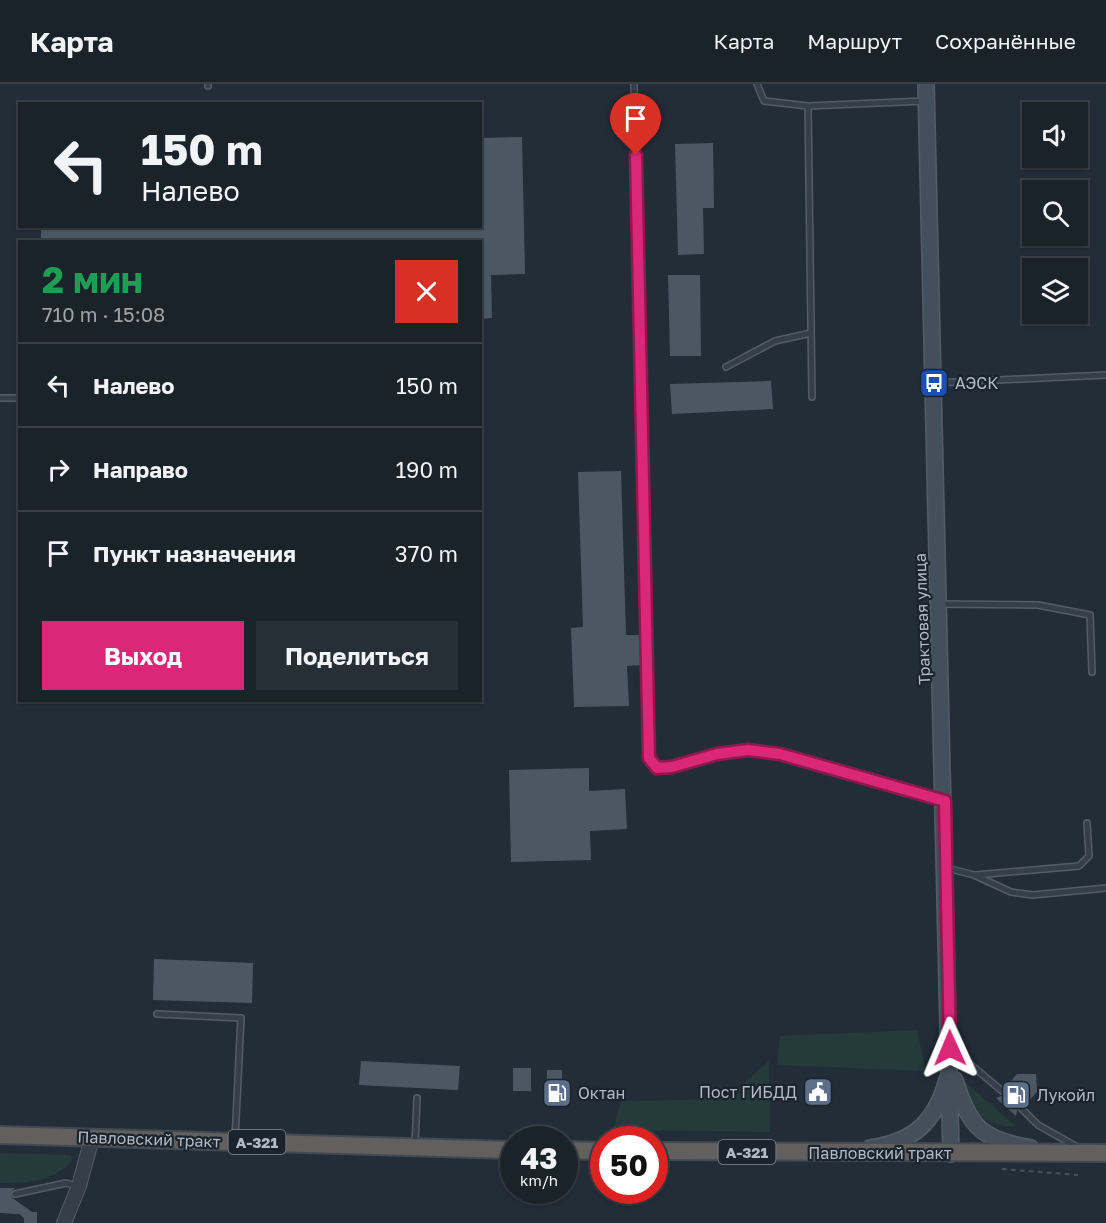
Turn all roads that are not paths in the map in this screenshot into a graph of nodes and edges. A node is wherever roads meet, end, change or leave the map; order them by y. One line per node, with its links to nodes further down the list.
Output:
1 (634, 84): 15 (lane)
2 (757, 84): 5 (lane)
3 (926, 84): 4 (main road, Трактовая улица)
4 (927, 101): 5 (lane); 9 (main road, Трактовая улица)
5 (808, 106): 6 (lane)
6 (811, 333): 7 (lane); 10 (lane)
7 (726, 367)
8 (1106, 375): 9 (lane)
9 (934, 383): 13 (main road, Трактовая улица)
10 (812, 397)
11 (0, 398): 12 (lane)
12 (18, 398)
13 (940, 604): 14 (lane); 15 (main road, Трактовая улица)
14 (1092, 672)
15 (945, 801): 17 (main road, Трактовая улица)
16 (1087, 823): 18 (lane)
17 (946, 868): 18 (lane); 21 (main road, Трактовая улица)
18 (974, 875): 19 (lane)
19 (1106, 888)
20 (157, 1014): 28 (lane)
21 (950, 1048): 22 (main road, Трактовая улица); 23 (lane)
22 (951, 1066): 32 (main road); 33 (main road); 36 (main road, Трактовая улица)
23 (1002, 1091)
24 (417, 1098): 29 (lane)
25 (1022, 1109): 34 (lane)
26 (5, 1134): 27 (highway, Павловский тракт / А-321)
27 (92, 1138): 28 (highway, Павловский тракт / А-321); 37 (street)
28 (234, 1142): 29 (highway, Павловский тракт / А-321)
29 (415, 1147): 30 (highway, Павловский тракт / А-321)
30 (500, 1150)
31 (668, 1151): 32 (highway, Павловский тракт / А-321)
32 (840, 1152): 36 (highway, Павловский тракт / А-321)
33 (1069, 1153): 34 (highway, Павловский тракт / А-321); 36 (highway, Павловский тракт / А-321)
34 (1088, 1153): 35 (highway, Павловский тракт / А-321)
35 (1106, 1153)
36 (951, 1154)
37 (79, 1186): 38 (lane); 39 (street)
38 (15, 1194)
39 (64, 1223)

